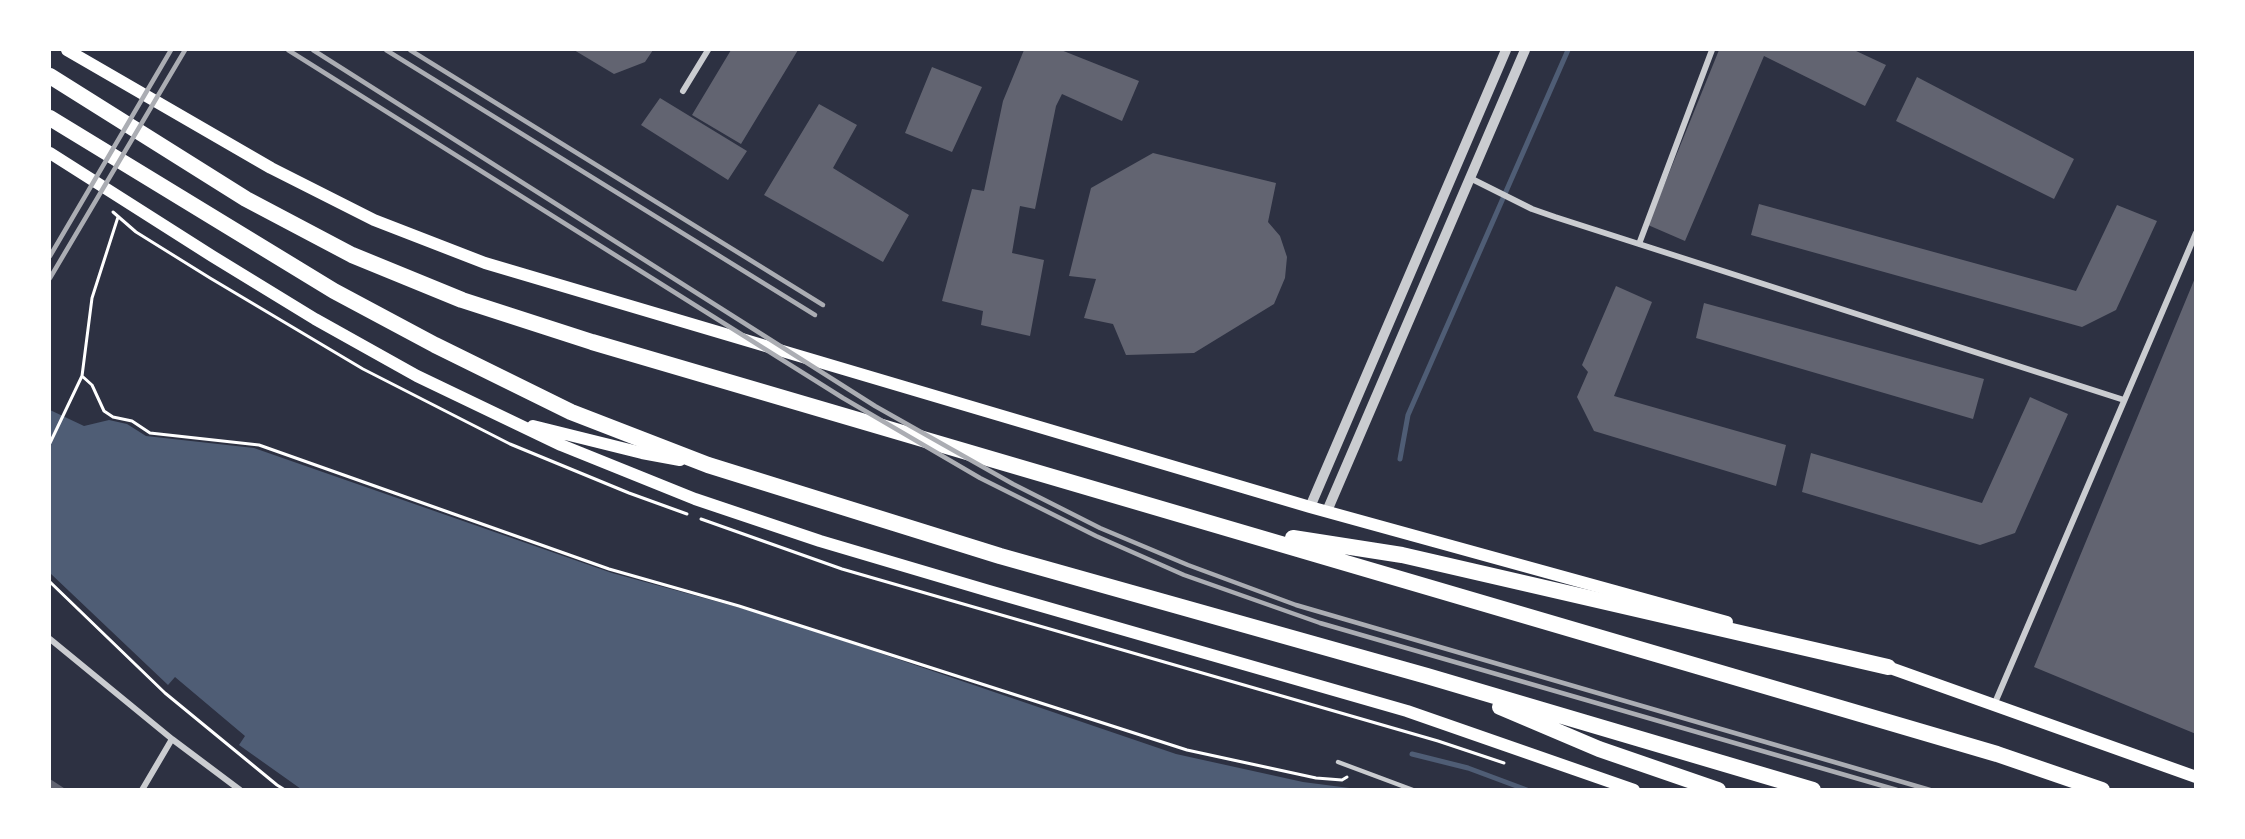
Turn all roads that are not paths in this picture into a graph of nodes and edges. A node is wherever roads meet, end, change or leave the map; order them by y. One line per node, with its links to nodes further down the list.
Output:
1 (67, 50): 16 (main road)
2 (708, 50): 7 (street)
3 (1506, 50): 16 (street)
4 (1525, 50): 10 (street)
5 (1712, 50): 12 (street)
6 (50, 76): 18 (highway)
7 (683, 91)
8 (50, 118): 15 (highway)
9 (50, 153): 14 (main road)
10 (1470, 178): 12 (street); 17 (street)
11 (2196, 232): 13 (street)
12 (1639, 244): 13 (street)
13 (2124, 400): 22 (street)
14 (509, 420): 15 (main road); 29 (main road)
15 (708, 465): 21 (highway)
16 (1310, 507): 17 (main road)
17 (1327, 511): 20 (main road)
18 (1227, 528): 20 (highway); 32 (highway)
19 (50, 639): 23 (street)
20 (1888, 667): 22 (main road)
21 (1427, 676): 30 (highway); 31 (highway)
22 (1994, 705): 25 (main road)
23 (172, 739): 26 (street); 27 (street)
24 (1338, 762): 28 (lane)
25 (2196, 777)
26 (142, 789)
27 (240, 789)
28 (1413, 789)
29 (1634, 789)
30 (1718, 789)
31 (1813, 789)
32 (2102, 789)

